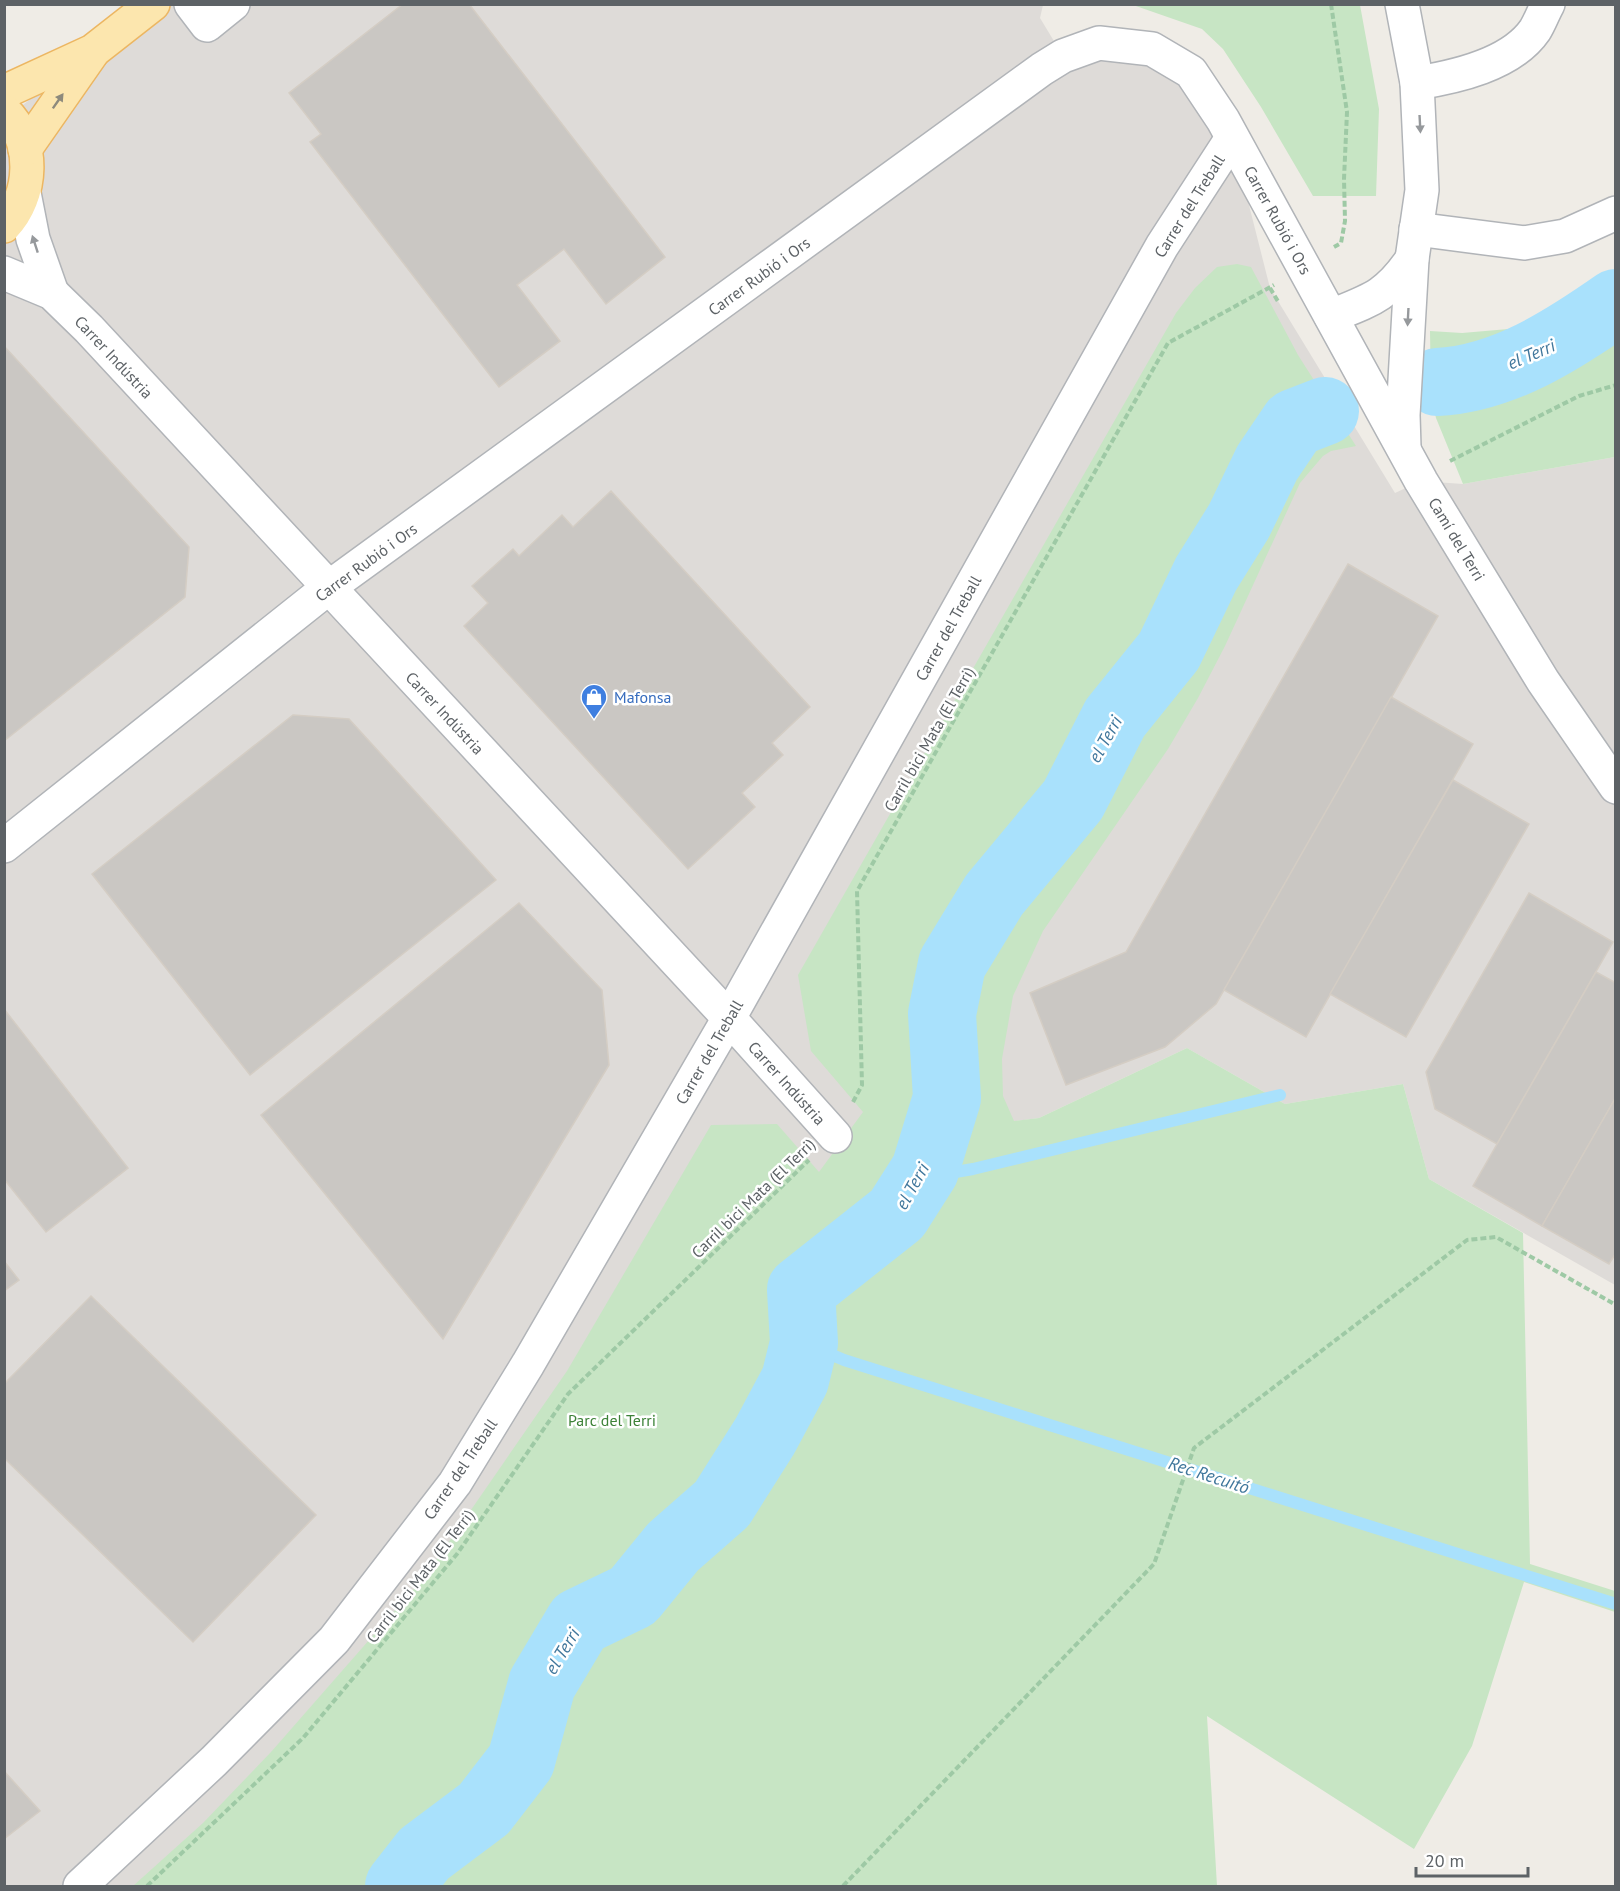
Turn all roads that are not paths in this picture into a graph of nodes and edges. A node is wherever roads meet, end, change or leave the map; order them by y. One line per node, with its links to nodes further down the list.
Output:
1 (153, 4): 6 (main road)
2 (191, 4): 3 (street)
3 (233, 4)
4 (1402, 4): 7 (street, Camí del Terri)
5 (1548, 4): 7 (street)
6 (93, 51): 8 (main road); 11 (main road, one-way to 6)
7 (1417, 83): 15 (street, Camí del Terri, one-way to 15)
8 (4, 92)
9 (4, 111): 11 (main road)
10 (1232, 138): 18 (street, Carrer Rubió i Ors); 20 (street, Carrer Rubió i Ors); 23 (street, Carrer del Treball)
11 (25, 149): 12 (main road)
12 (24, 193): 14 (main road); 17 (street, Carrer Indústria, one-way to 12)
13 (1616, 213): 15 (street)
14 (4, 226)
15 (1414, 244): 18 (street, Camí del Terri); 19 (street, Camí del Terri, one-way to 19)
16 (4, 273): 17 (street, Carrer Indústria)
17 (52, 293): 20 (street, Carrer Indústria)
18 (1331, 316): 19 (street, Carrer Rubió i Ors)
19 (1404, 450): 21 (street, Camí del Terri)
20 (328, 588): 22 (street, Carrer Rubió i Ors); 23 (street, Carrer Indústria)
21 (1616, 787)
22 (4, 846)
23 (729, 1018): 24 (street, Carrer Indústria); 25 (street, Carrer del Treball)
24 (835, 1136)
25 (80, 1887)

